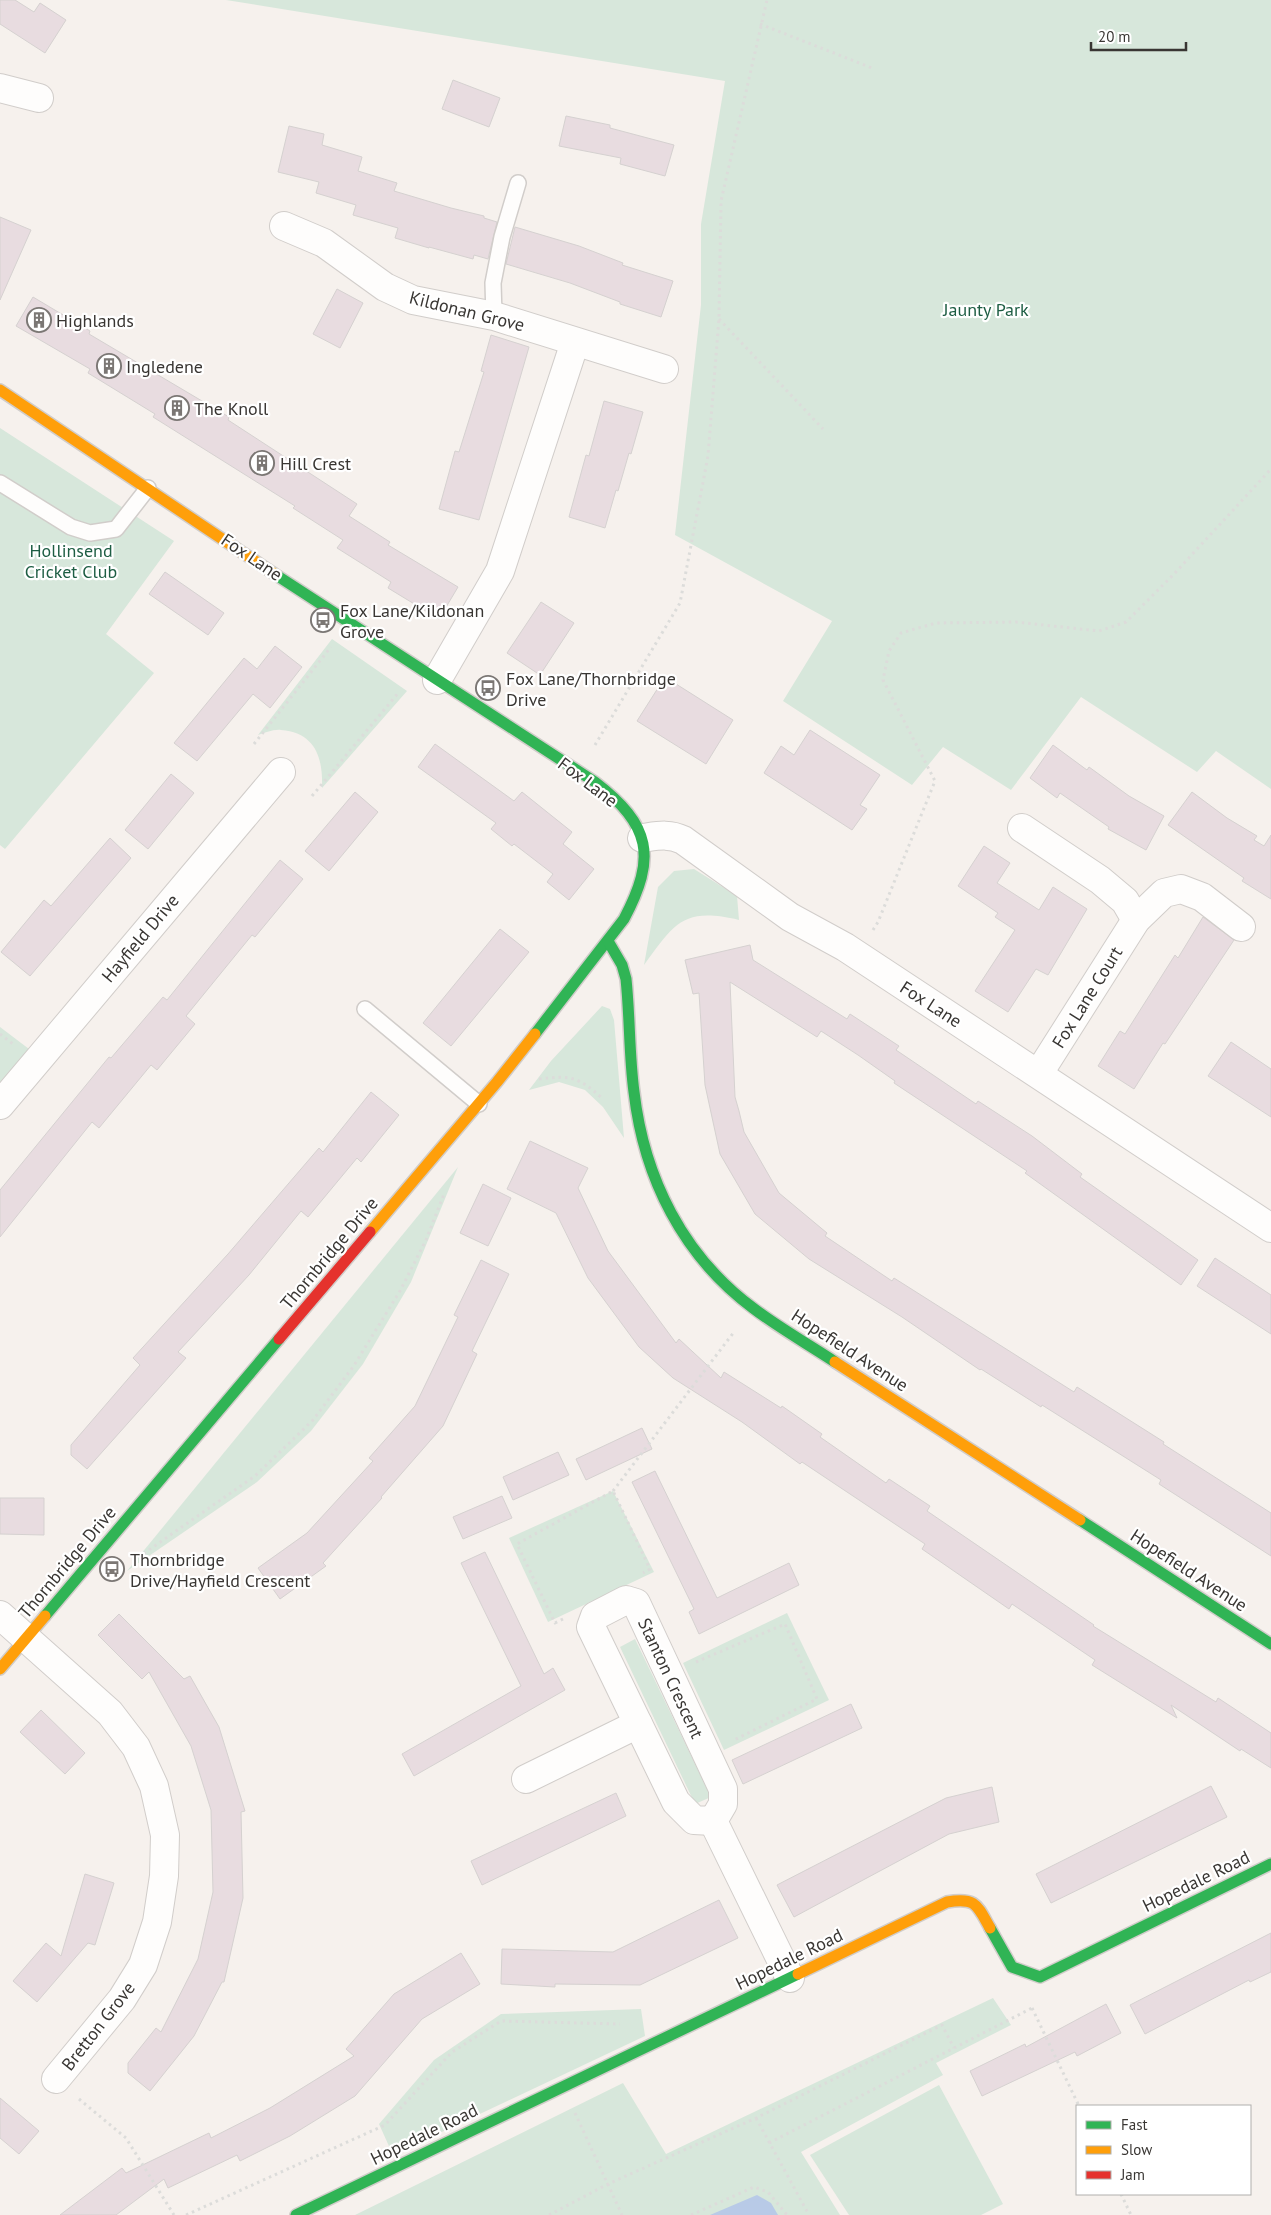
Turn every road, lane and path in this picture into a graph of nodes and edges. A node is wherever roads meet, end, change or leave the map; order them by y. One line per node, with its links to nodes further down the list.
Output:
1 (767, 0): 2 (path)
2 (760, 24): 3 (path); 9 (path)
3 (872, 68)
4 (0, 88): 5 (street)
5 (39, 98)
6 (518, 183): 8 (lane)
7 (284, 226): 8 (street, Kildonan Grove)
8 (494, 316): 10 (street, Kildonan Grove)
9 (719, 318): 13 (path); 21 (path)
10 (575, 342): 11 (street, Kildonan Grove); 18 (street)
11 (664, 369)
12 (0, 390): 16 (street, Fox Lane)
13 (823, 430)
14 (1271, 469): 28 (path)
15 (0, 483): 16 (lane)
16 (148, 488): 17 (street, Fox Lane)
17 (350, 623): 18 (street, Fox Lane); 19 (path)
18 (428, 674): 21 (street, Fox Lane); 22 (path)
19 (254, 744)
20 (281, 772): 34 (street, Hayfield Drive)
21 (579, 772): 24 (street, Fox Lane)
22 (312, 796)
23 (1022, 828): 25 (street)
24 (642, 838): 27 (street, Thornbridge Drive); 28 (street, Fox Lane)
25 (1136, 920): 26 (street, Fox Lane Court); 30 (street, Fox Lane Court)
26 (1241, 927)
27 (608, 940): 33 (street, Thornbridge Drive); 37 (street, Hopefield Avenue)
28 (856, 954): 30 (street, Fox Lane)
29 (365, 1009): 33 (lane)
30 (1038, 1073): 36 (street, Fox Lane)
31 (536, 1079): 32 (path)
32 (604, 1100)
33 (479, 1104): 43 (street, Thornbridge Drive)
34 (0, 1105)
35 (444, 1192): 39 (path)
36 (1271, 1228)
37 (752, 1308): 38 (path); 44 (street, Hopefield Avenue)
38 (613, 1491): 40 (path); 42 (path)
39 (130, 1561)
40 (626, 1600): 42 (street, Stanton Crescent); 46 (street, Stanton Crescent)
41 (0, 1615): 43 (street, Bretton Grove)
42 (595, 1616): 47 (street)
43 (27, 1637): 45 (street, Thornbridge Drive); 57 (street, Bretton Grove)
44 (1271, 1644)
45 (0, 1669)
46 (669, 1674): 48 (street, Stanton Crescent); 48 (path)
47 (638, 1724): 49 (street); 50 (street)
48 (707, 1754): 50 (street, Stanton Crescent)
49 (526, 1779)
50 (712, 1821): 53 (street)
51 (1271, 1864): 52 (street, Hopedale Road)
52 (1012, 1967): 53 (street, Hopedale Road); 54 (path)
53 (790, 1978): 58 (street, Hopedale Road)
54 (1032, 2008): 56 (path); 59 (path)
55 (624, 2024): 65 (path)
56 (954, 2048): 60 (path); 61 (path)
57 (56, 2079): 64 (path)
58 (564, 2087): 62 (path); 66 (street, Hopedale Road)
59 (1079, 2105)
60 (756, 2118): 61 (path); 62 (path)
61 (770, 2143): 71 (path)
62 (608, 2184): 67 (path); 68 (path)
63 (1121, 2195): 72 (path)
64 (174, 2215)
65 (186, 2215)
66 (296, 2215)
67 (550, 2215)
68 (622, 2215)
69 (691, 2215): 70 (path)
70 (786, 2215)
71 (809, 2215)
72 (1131, 2215)

